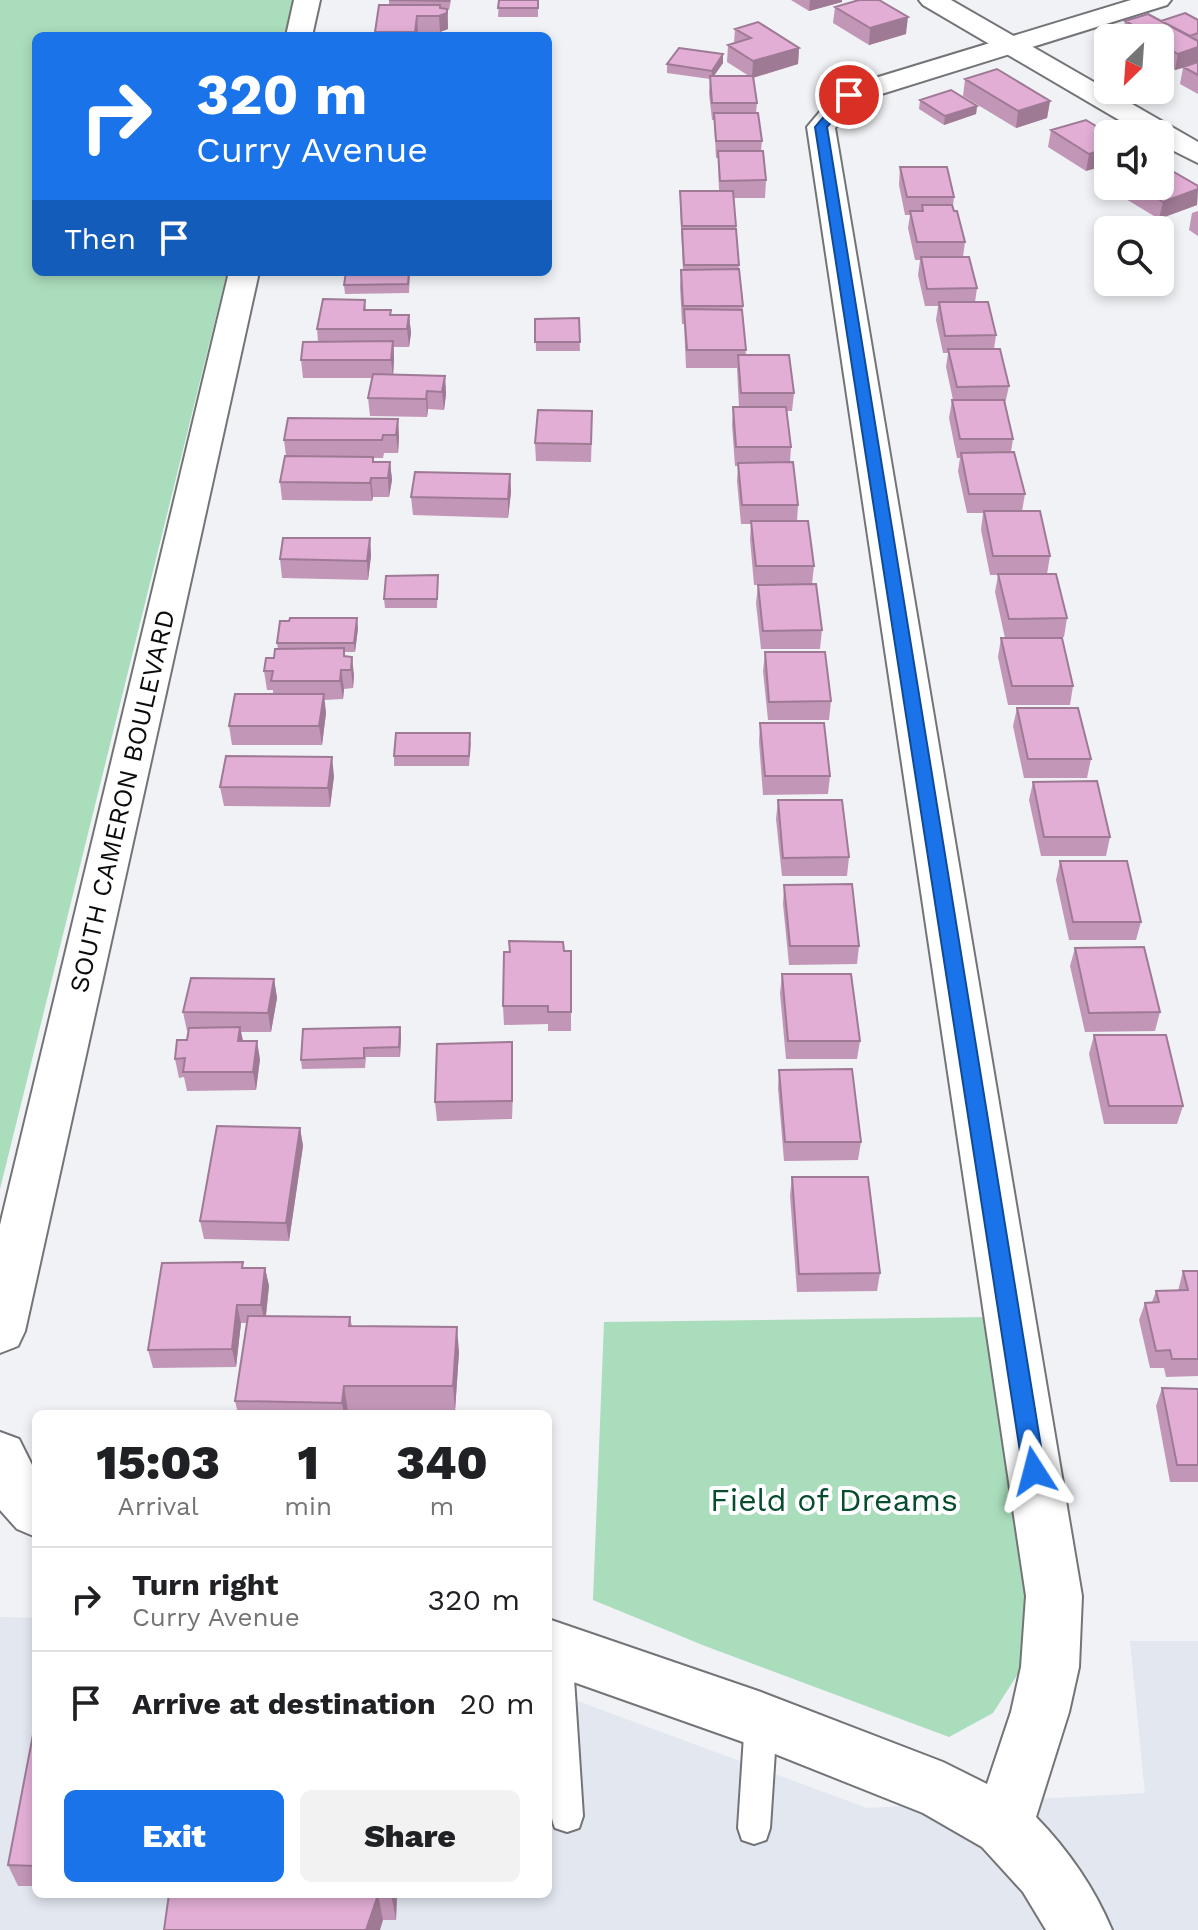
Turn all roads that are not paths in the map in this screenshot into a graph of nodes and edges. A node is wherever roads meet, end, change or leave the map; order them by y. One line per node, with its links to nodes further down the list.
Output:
1 (307, 0): 4 (street)
2 (932, 0): 5 (street)
3 (1158, 0): 5 (street)
4 (300, 32)
5 (1010, 46): 6 (street); 12 (street)
6 (1198, 154)
7 (243, 276): 8 (street, SOUTH CAMERON BOULEVARD)
8 (0, 1331)
9 (552, 1647): 10 (street); 11 (lane)
10 (761, 1720): 12 (street); 13 (lane)
11 (567, 1816)
12 (1003, 1826): 14 (street)
13 (754, 1828)
14 (1081, 1930)

